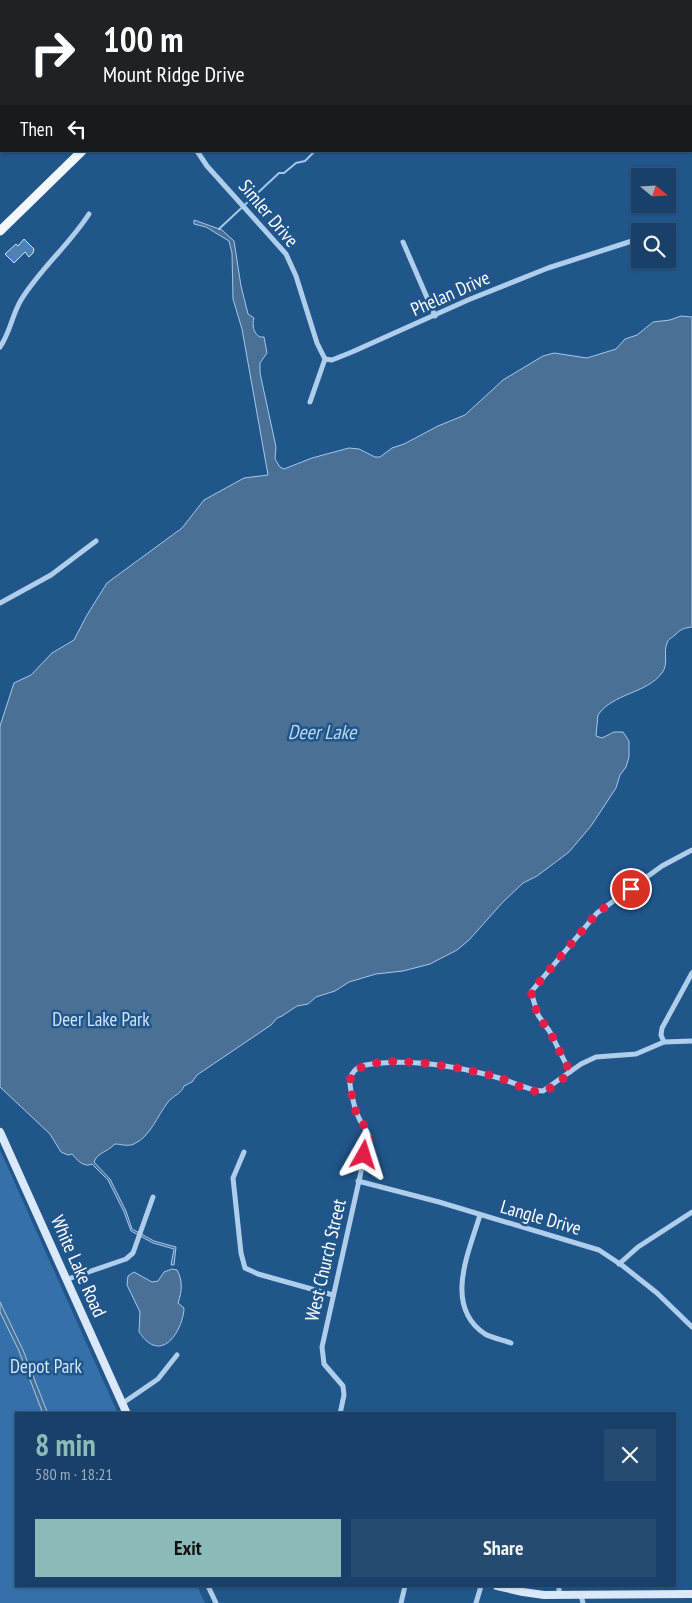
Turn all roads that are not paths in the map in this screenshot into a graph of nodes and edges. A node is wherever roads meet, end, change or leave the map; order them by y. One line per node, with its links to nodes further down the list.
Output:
1 (81, 152): 4 (main road)
2 (198, 152): 9 (street, Simler Drive)
3 (90, 214): 8 (street)
4 (0, 231)
5 (631, 241): 7 (street, Phelan Drive)
6 (403, 242): 7 (street)
7 (435, 316): 9 (street, Phelan Drive)
8 (0, 347)
9 (324, 359): 10 (street)
10 (310, 402)
11 (96, 541): 12 (street)
12 (0, 603)
13 (692, 850): 17 (street)
14 (692, 973): 16 (street)
15 (692, 1041): 16 (street)
16 (664, 1042): 17 (street)
17 (570, 1072): 20 (street, West Church Street)
18 (0, 1132): 25 (street, White Lake Road)
19 (244, 1152): 26 (street)
20 (358, 1181): 23 (street, Langle Drive); 26 (street, West Church Street)
21 (153, 1197): 25 (street)
22 (692, 1212): 24 (street)
23 (480, 1215): 24 (street, Langle Drive); 28 (street)
24 (620, 1264): 27 (street, Langle Drive)
25 (68, 1280): 30 (street, White Lake Road)
26 (333, 1294): 32 (street, West Church Street)
27 (692, 1327)
28 (511, 1343)
29 (177, 1355): 30 (street)
30 (123, 1403): 31 (street, White Lake Road)
31 (126, 1412)
32 (340, 1412)
33 (208, 1587): 41 (street)
34 (405, 1587): 42 (street)
35 (481, 1587): 43 (street)
36 (502, 1587): 39 (street)
37 (559, 1587): 39 (street)
38 (692, 1594): 40 (street)
39 (559, 1595): 40 (street)
40 (582, 1599)
41 (216, 1603)
42 (400, 1603)
43 (476, 1603)

